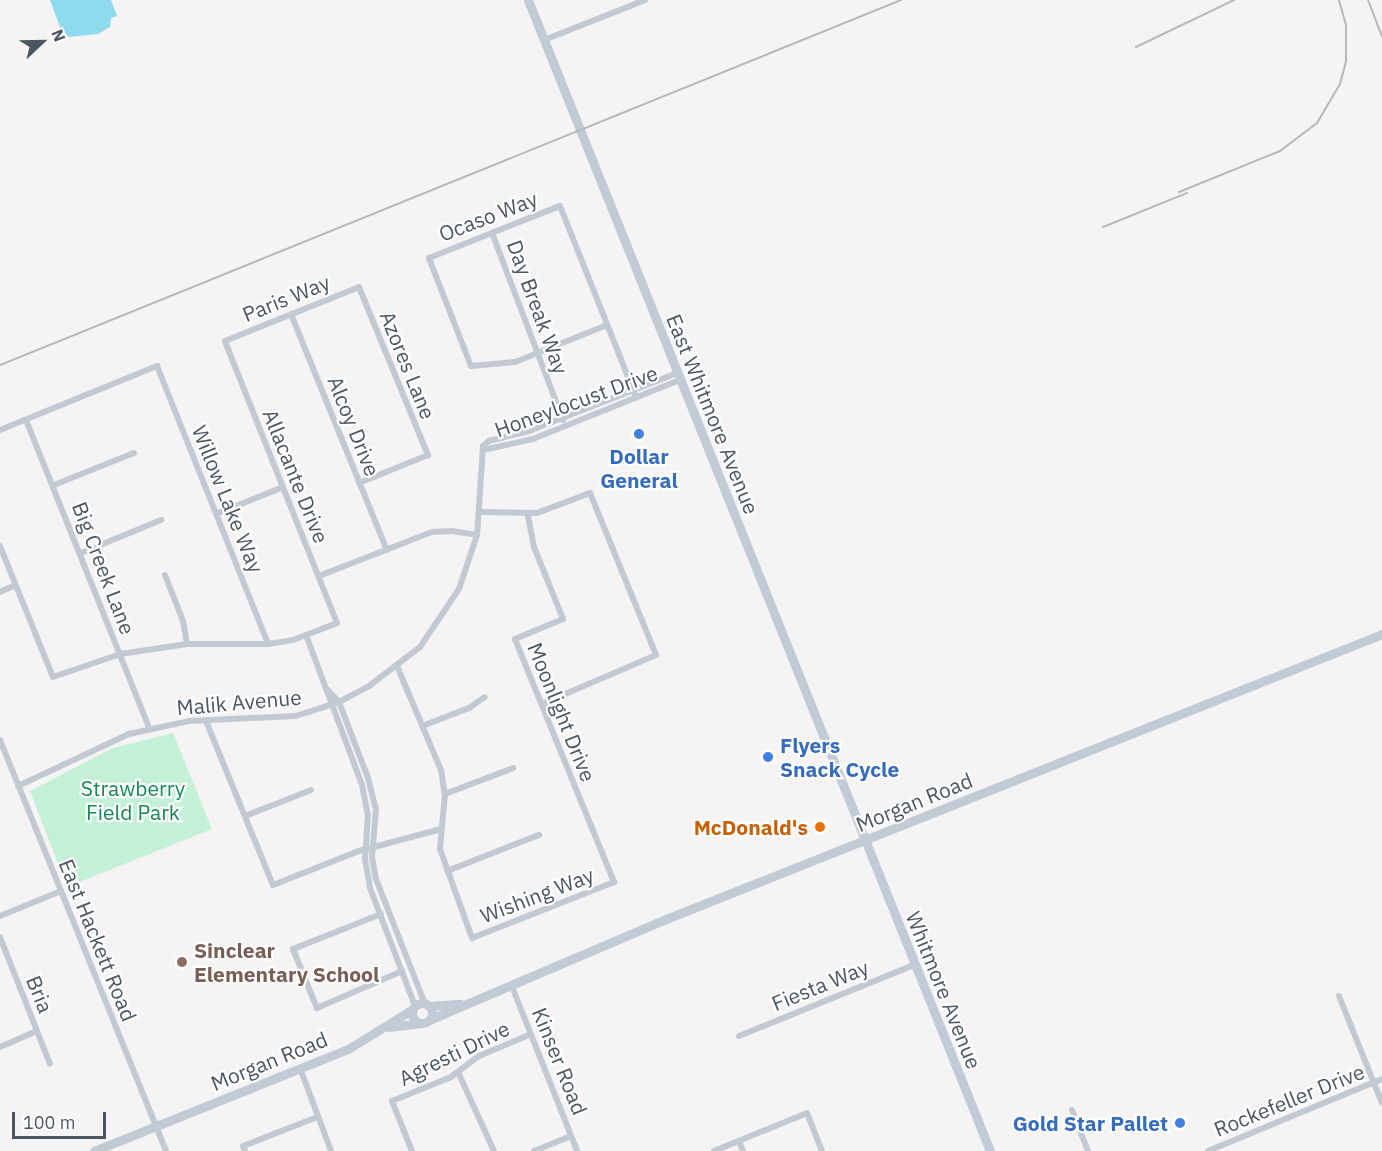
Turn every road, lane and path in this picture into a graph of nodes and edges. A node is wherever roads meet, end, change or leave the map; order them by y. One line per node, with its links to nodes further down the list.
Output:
1 (528, 0): 3 (street, East Whitmore Avenue)
2 (645, 0): 3 (street)
3 (544, 40): 10 (street, East Whitmore Avenue)
4 (492, 232): 7 (street, Ocaso Way); 9 (street, Day Break Way); 9 (street, Ocaso Way)
5 (359, 286): 6 (street, Paris Way); 19 (street, Azores Lane)
6 (291, 314): 8 (street, Paris Way); 19 (street, Alcoy Drive)
7 (607, 325): 9 (street); 11 (street)
8 (225, 341): 21 (street, Allacante Drive)
9 (540, 352): 13 (street, Day Break Way)
10 (678, 376): 11 (street, Honeylocust Drive); 12 (street, Honeylocust Drive); 56 (street, East Whitmore Avenue)
11 (633, 390): 12 (street); 13 (street, Honeylocust Drive)
12 (636, 397): 15 (street, Honeylocust Drive)
13 (562, 418): 15 (street, Day Break Way); 17 (street, Honeylocust Drive)
14 (26, 420): 16 (street); 20 (street, Big Creek Lane); 23 (street, Willow Lake Way)
15 (566, 426): 17 (street, Honeylocust Drive)
16 (0, 430)
17 (483, 448): 22 (street, Malik Avenue)
18 (134, 453): 20 (street)
19 (359, 483): 28 (street, Alcoy Drive)
20 (54, 485): 29 (street, Big Creek Lane)
21 (283, 487): 23 (street); 31 (street, Allacante Drive)
22 (480, 512): 24 (street); 26 (street, Malik Avenue)
23 (216, 514): 37 (street, Willow Lake Way)
24 (528, 515): 43 (street, Moonlight Drive); 43 (street)
25 (161, 520): 29 (street)
26 (477, 536): 28 (street); 39 (street, Malik Avenue)
27 (0, 546): 32 (street)
28 (387, 550): 31 (street)
29 (81, 553): 38 (street, Big Creek Lane)
30 (165, 575): 36 (street)
31 (319, 576): 35 (street, Allacante Drive)
32 (16, 585): 33 (street); 38 (street)
33 (0, 592)
34 (1382, 634): 56 (street, Morgan Road)
35 (306, 635): 37 (street); 40 (street)
36 (187, 644): 37 (street); 38 (street)
37 (268, 644)
38 (120, 654): 47 (street, Big Creek Lane)
39 (397, 666): 42 (street, Malik Avenue); 46 (street)
40 (328, 689): 42 (street); 44 (street)
41 (485, 697): 46 (street)
42 (339, 702): 44 (street, Malik Avenue); 57 (street)
43 (542, 704): 60 (street, Moonlight Drive)
44 (331, 705): 45 (street, Malik Avenue); 58 (street)
45 (206, 721): 47 (street, Malik Avenue); 53 (street)
46 (422, 726): 52 (street)
47 (149, 728): 50 (street, Malik Avenue)
48 (0, 740): 50 (street, East Hackett Road)
49 (513, 768): 52 (street)
50 (18, 786): 61 (street, East Hackett Road)
51 (311, 790): 53 (street)
52 (445, 794): 54 (street)
53 (245, 816): 58 (street)
54 (441, 829): 57 (street); 59 (street)
55 (540, 835): 59 (street)
56 (865, 842): 66 (street, Whitmore Avenue); 68 (street, Morgan Road)
57 (374, 848): 58 (street); 62 (street)
58 (366, 850): 63 (street)
59 (447, 871): 60 (street, Wishing Way)
60 (614, 882)
61 (61, 891): 64 (street); 87 (street, East Hackett Road)
62 (387, 911): 63 (street); 71 (street)
63 (379, 914): 67 (street); 67 (street)
64 (0, 916)
65 (0, 937): 75 (street, Bria)
66 (914, 965): 77 (street, Fiesta Way); 101 (street, Whitmore Avenue)
67 (402, 972): 72 (street)
68 (511, 984): 70 (street, Morgan Road); 76 (street, Kinser Road)
69 (1339, 996): 83 (street)
70 (460, 1004): 71 (street, Morgan Road); 73 (street, Morgan Road)
71 (427, 1005): 72 (street, Morgan Road); 73 (street)
72 (414, 1007): 73 (street); 74 (street, Morgan Road)
73 (424, 1022): 74 (street, Morgan Road)
74 (389, 1026): 80 (street, Morgan Road)
75 (37, 1031): 78 (street); 79 (street, Bria)
76 (531, 1034): 81 (street, Agresti Drive); 88 (street, Kinser Road)
77 (739, 1036)
78 (0, 1047)
79 (50, 1064)
80 (300, 1068): 86 (street); 87 (street, Morgan Road)
81 (458, 1072): 94 (street, Agresti Drive); 95 (street)
82 (1382, 1079): 83 (street, Rockefeller Drive)
83 (1374, 1083): 84 (street); 103 (street, Rockefeller Drive)
84 (1382, 1103)
85 (1072, 1110): 102 (street)
86 (317, 1117): 90 (street); 93 (street)
87 (156, 1125): 91 (street, Morgan Road); 92 (street, East Hackett Road)
88 (571, 1136): 96 (street); 97 (street, Kinser Road)
89 (738, 1141): 98 (street); 99 (street); 100 (street)
90 (244, 1148)
91 (94, 1151)
92 (166, 1151)
93 (331, 1151)
94 (412, 1151)
95 (494, 1151)
96 (534, 1151)
97 (577, 1151)
98 (714, 1151)
99 (742, 1151)
100 (822, 1151)
101 (990, 1151)
102 (1088, 1151)
103 (1208, 1151)

